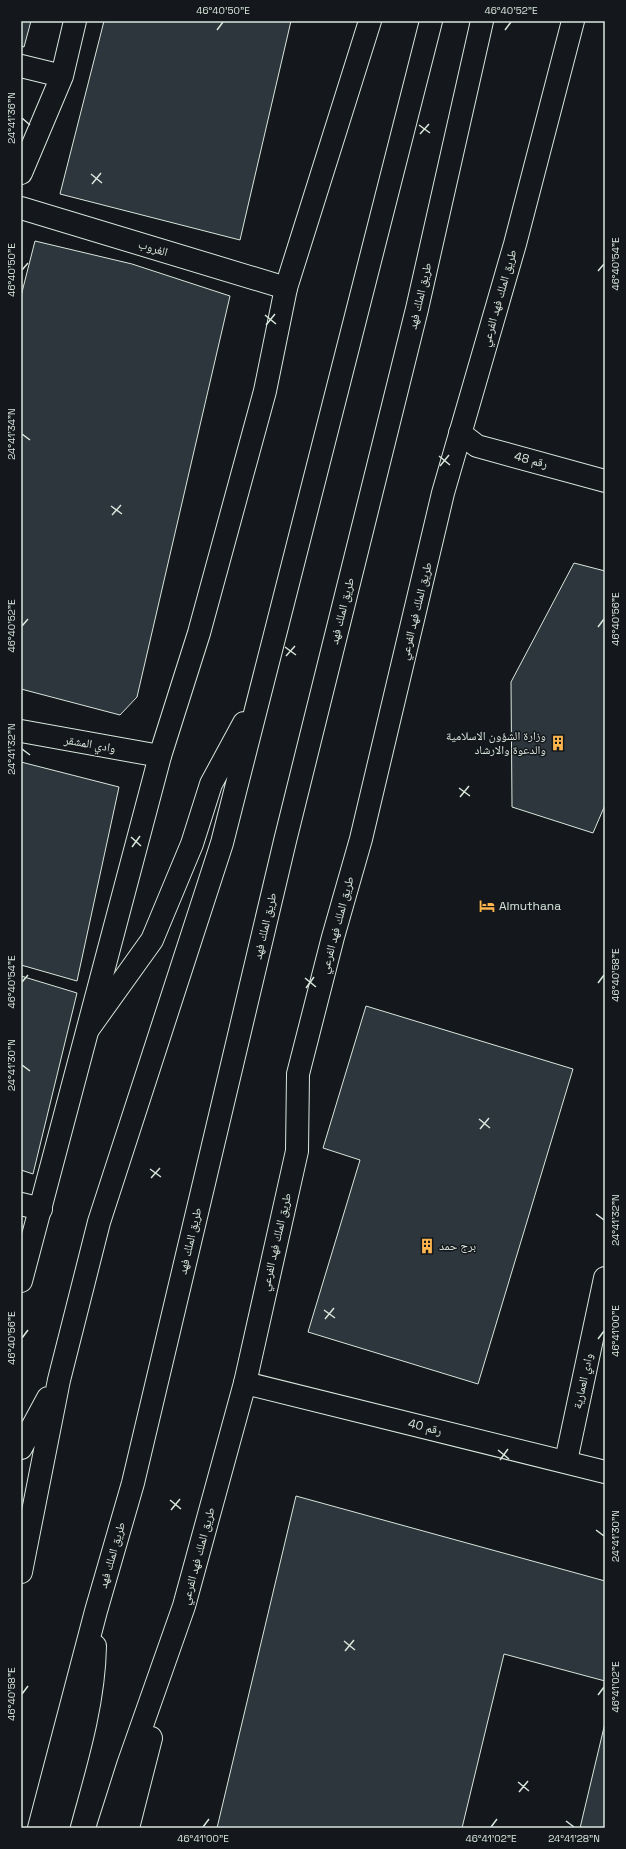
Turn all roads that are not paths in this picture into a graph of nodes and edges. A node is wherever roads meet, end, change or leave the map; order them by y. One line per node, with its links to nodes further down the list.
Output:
1 (75, 21): 7 (main road)
2 (370, 21): 10 (main road)
3 (432, 21): 13 (main road)
4 (482, 21): 27 (main road, طريق الملك فهد)
5 (573, 21): 11 (main road, طريق الملك فهد الفرعي)
6 (21, 66): 7 (main road)
7 (62, 76): 8 (main road)
8 (21, 173)
9 (21, 208): 10 (main road, الغروب)
10 (286, 288): 15 (main road)
11 (460, 433): 12 (main road, رقم 48); 21 (main road, طريق الملك فهد الفرعي)
12 (605, 481)
13 (259, 696): 16 (main road); 20 (main road)
14 (21, 731): 15 (main road, وادي المشقر)
15 (160, 756): 16 (main road)
16 (89, 1028): 17 (main road)
17 (31, 1207): 19 (main road)
18 (605, 1278): 23 (main road, وادي العمارية)
19 (21, 1281)
20 (59, 1380): 22 (main road); 25 (main road)
21 (245, 1383): 23 (main road, رقم 40); 26 (main road, طريق الملك فهد الفرعي)
22 (21, 1448)
23 (566, 1461): 24 (main road, رقم 40)
24 (605, 1472)
25 (21, 1572)
26 (184, 1606): 30 (main road, طريق الملك فهد الفرعي); 31 (main road)
27 (96, 1611): 28 (main road, طريق الملك فهد); 29 (main road)
28 (39, 1828)
29 (58, 1828)
30 (108, 1828)
31 (128, 1828)

